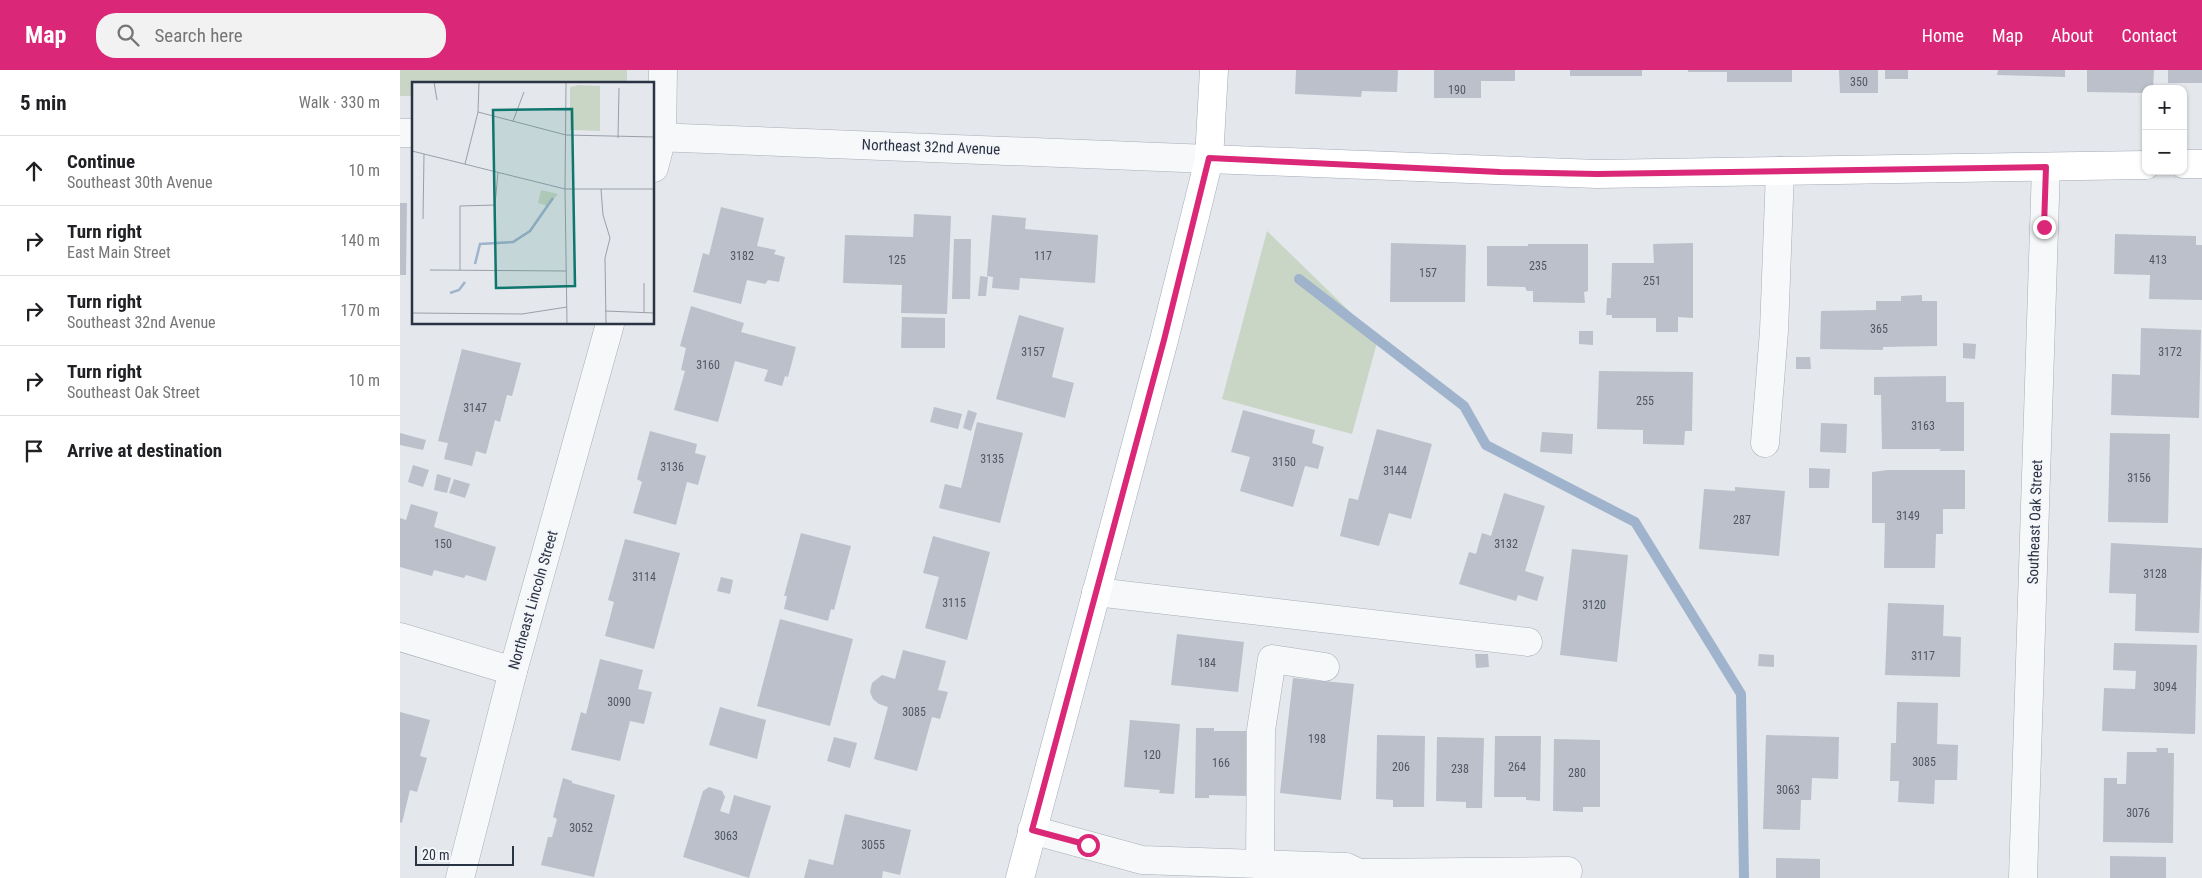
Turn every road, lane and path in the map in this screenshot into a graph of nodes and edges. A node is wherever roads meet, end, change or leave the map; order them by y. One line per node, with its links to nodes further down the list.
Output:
1 (664, 70): 3 (street)
2 (1214, 70): 4 (main road)
3 (658, 137): 4 (street, Northeast 32nd Avenue); 5 (street)
4 (1209, 158): 10 (main road); 13 (main road)
5 (655, 160)
6 (2187, 164): 7 (main road)
7 (2202, 164)
8 (2142, 165): 9 (main road)
9 (2046, 167): 10 (main road); 24 (street, Southeast Oak Street)
10 (1780, 171): 12 (street)
11 (610, 325): 17 (street, Northeast Lincoln Street)
12 (1765, 443)
13 (1096, 592): 15 (street); 18 (main road)
14 (400, 637): 17 (street)
15 (1528, 642)
16 (1325, 666): 19 (street)
17 (513, 671): 22 (street, Northeast Lincoln Street)
18 (1032, 830): 19 (street); 23 (main road)
19 (1260, 865): 21 (street)
20 (1568, 871): 21 (street)
21 (1360, 876)
22 (460, 878)
23 (1020, 878)
24 (2023, 878)

